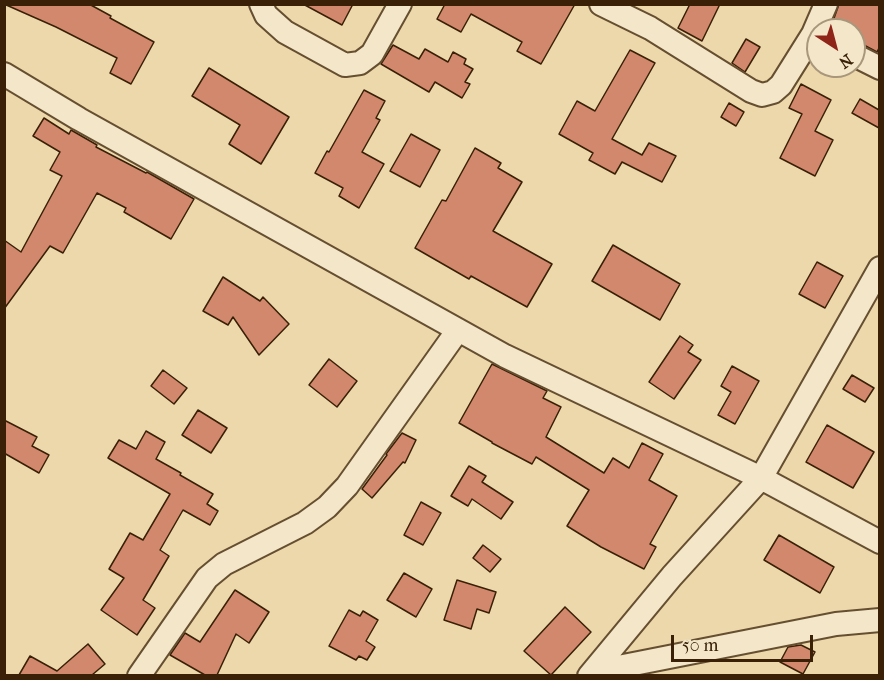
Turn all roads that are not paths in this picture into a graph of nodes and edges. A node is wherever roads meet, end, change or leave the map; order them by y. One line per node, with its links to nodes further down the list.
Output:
1 (261, 4): 2 (street)
2 (400, 4)
3 (601, 4): 4 (street)
4 (806, 49)
5 (4, 74): 7 (street)
6 (879, 268): 8 (street)
7 (458, 330): 8 (street); 12 (street)
8 (761, 478): 9 (street); 11 (street)
9 (879, 542)
10 (879, 620): 11 (street)
11 (591, 674)
12 (139, 675)

